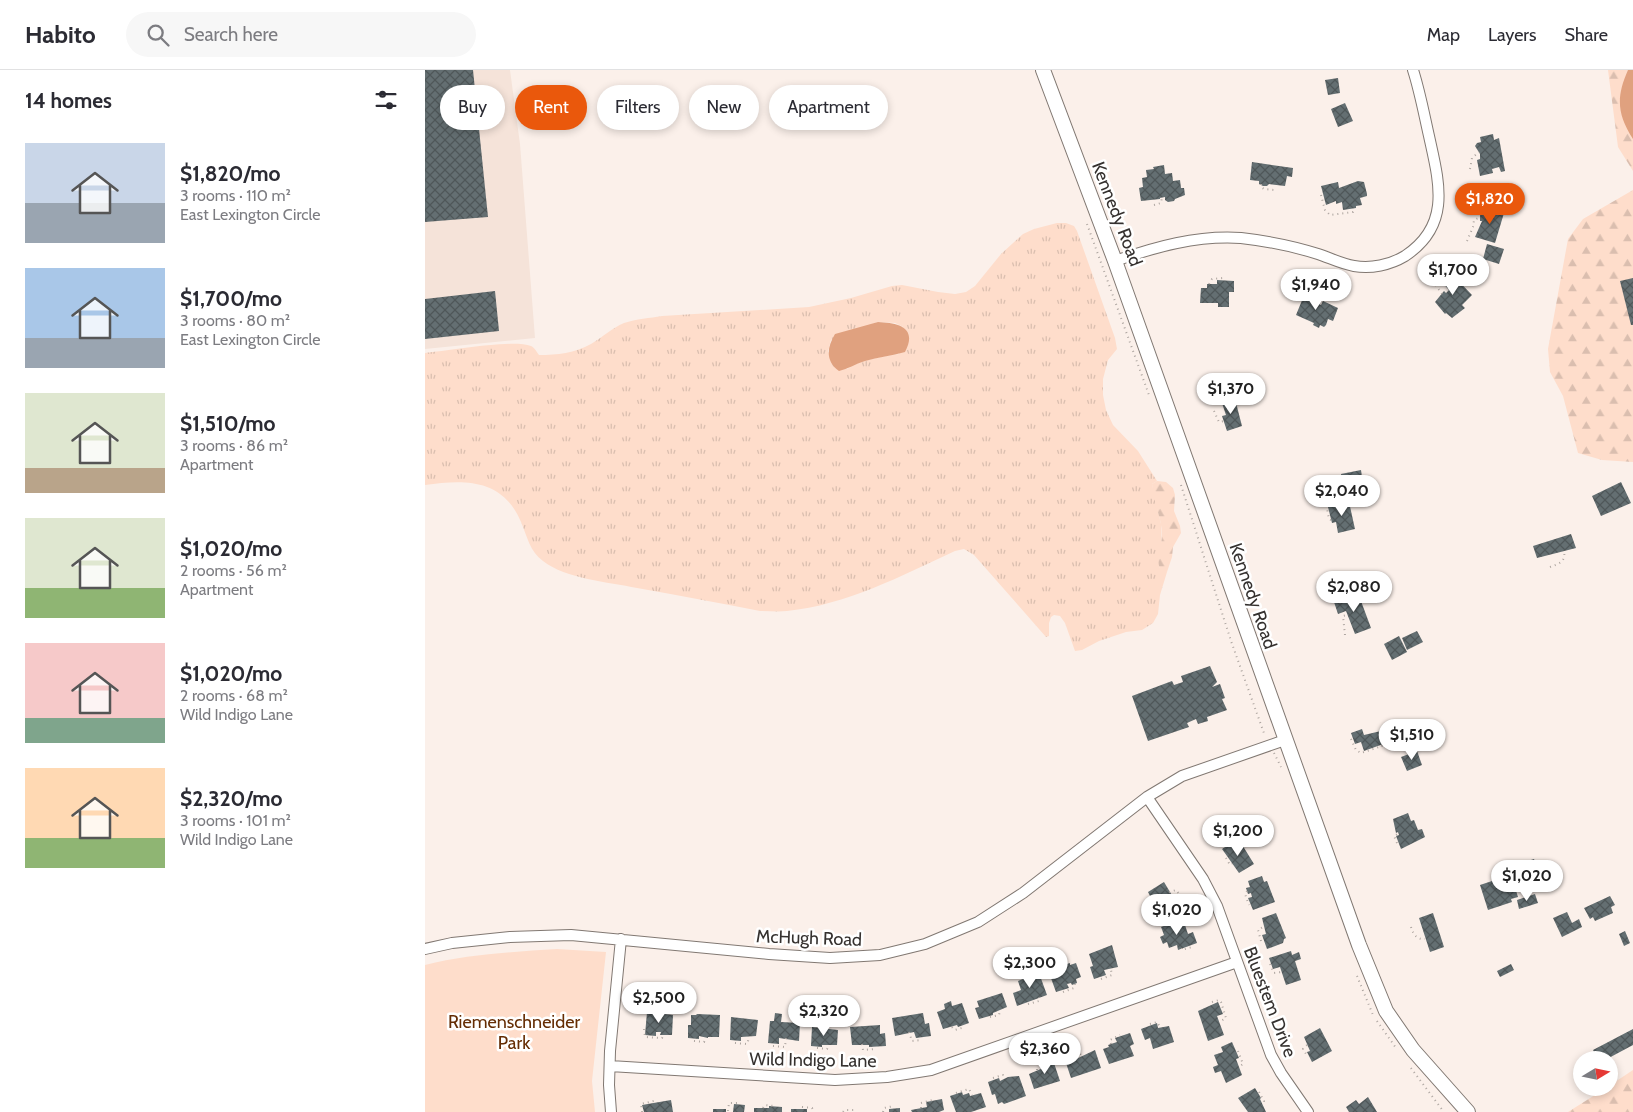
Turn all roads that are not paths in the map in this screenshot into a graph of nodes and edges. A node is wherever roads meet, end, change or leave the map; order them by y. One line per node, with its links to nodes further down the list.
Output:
1 (1043, 70): 3 (main road, Kennedy Road)
2 (1413, 70): 3 (street)
3 (1115, 261): 4 (main road, Kennedy Road)
4 (1285, 740): 5 (street, McHugh Road); 12 (main road, Kennedy Road)
5 (1147, 797): 6 (street, McHugh Road); 8 (street, Bluestem Drive)
6 (621, 939): 7 (street, McHugh Road); 9 (street)
7 (425, 949)
8 (1237, 962): 9 (street, Wild Indigo Lane); 11 (street, Bluestem Drive)
9 (610, 1066): 10 (street)
10 (611, 1112)
11 (1308, 1112)
12 (1468, 1112)

